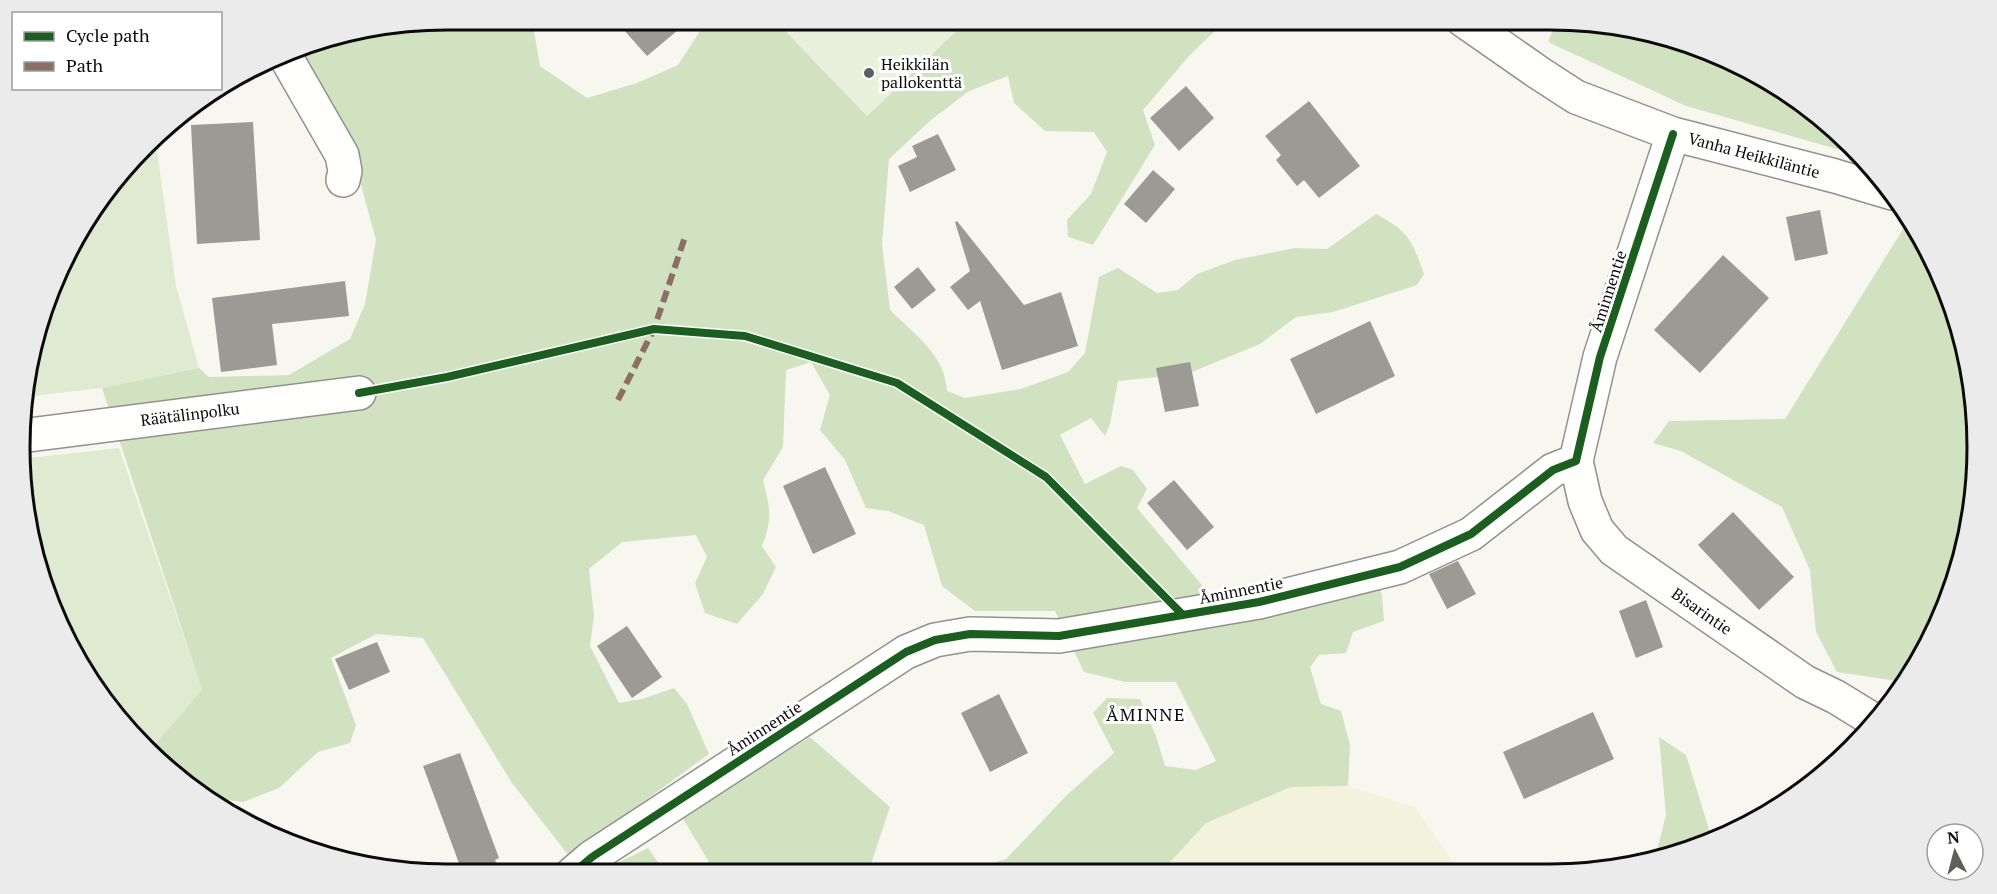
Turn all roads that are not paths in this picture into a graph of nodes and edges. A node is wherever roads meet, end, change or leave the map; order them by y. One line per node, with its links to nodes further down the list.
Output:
1 (1477, 30): 3 (street, Vanha Heikkiläntie)
2 (288, 61): 4 (street)
3 (1673, 134): 5 (street, Vanha Heikkiläntie); 8 (street, Åminnentie)
4 (344, 180)
5 (1877, 189)
6 (359, 393): 7 (street, Räätälinpolku)
7 (30, 435)
8 (1576, 461): 9 (street, Bisarintie); 10 (street, Åminnentie)
9 (1868, 717)
10 (584, 864)

